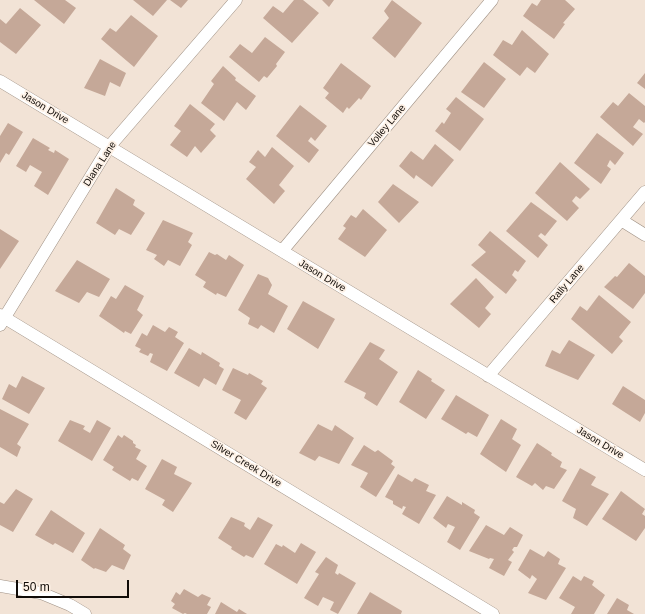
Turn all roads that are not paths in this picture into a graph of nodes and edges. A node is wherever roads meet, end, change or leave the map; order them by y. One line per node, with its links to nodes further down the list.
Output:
1 (236, 0): 4 (street, Diana Lane)
2 (492, 0): 8 (street, Volley Lane)
3 (0, 81): 4 (street, Jason Drive)
4 (109, 147): 8 (street, Jason Drive); 9 (street, Diana Lane)
5 (645, 192): 6 (street, Rally Lane)
6 (621, 220): 7 (street); 10 (street, Rally Lane)
7 (645, 235)
8 (282, 252): 10 (street, Jason Drive)
9 (2, 319): 14 (street, Silver Creek Drive)
10 (488, 376): 11 (street, Jason Drive)
11 (645, 470)
12 (0, 586): 13 (street)
13 (85, 614)
14 (493, 614)

